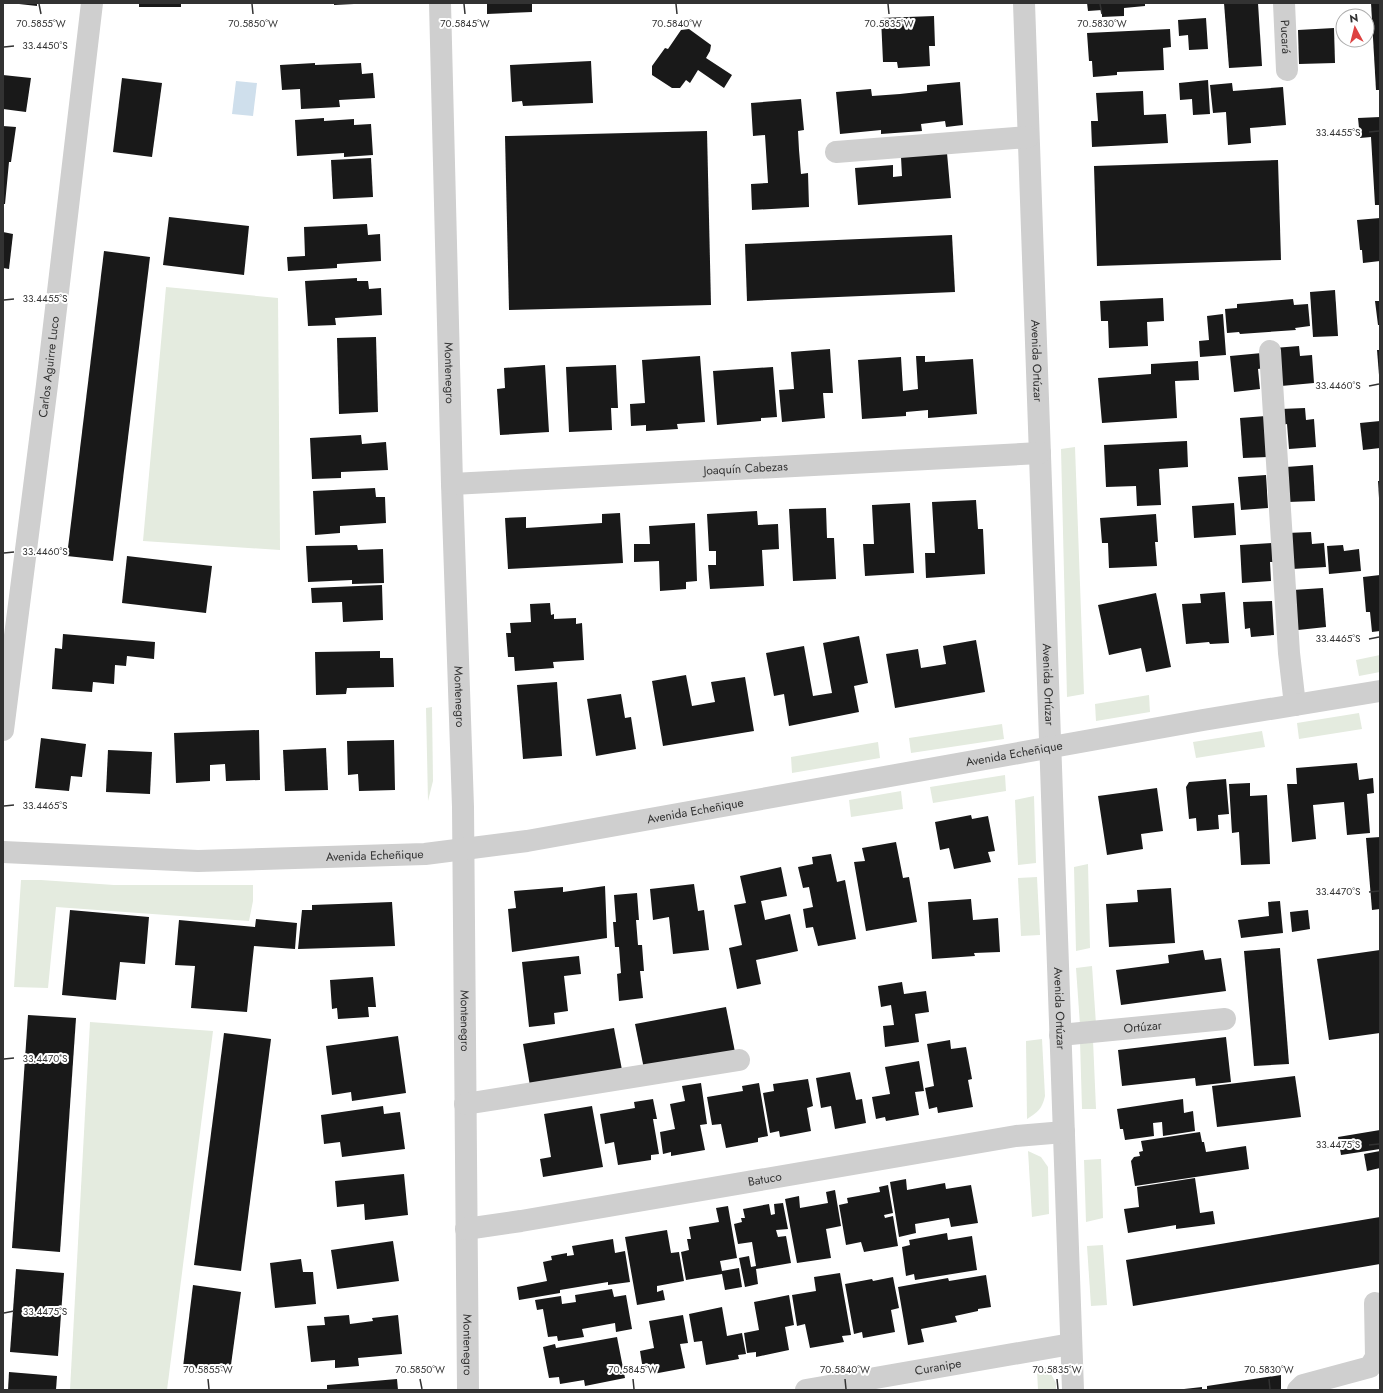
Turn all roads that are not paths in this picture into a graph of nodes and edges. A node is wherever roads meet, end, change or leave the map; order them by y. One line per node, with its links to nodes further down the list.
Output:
1 (92, 3): 13 (street, Carlos Aguirre Luco)
2 (440, 3): 10 (street, Montenegro)
3 (1024, 3): 6 (street, Avenida Ortúzar)
4 (1284, 3): 5 (street, Pucará)
5 (1287, 70)
6 (1028, 137): 7 (street); 9 (street, Avenida Ortúzar)
7 (836, 152)
8 (1270, 351): 12 (street)
9 (1040, 453): 10 (street, Joaquín Cabezas); 14 (street, Avenida Ortúzar)
10 (452, 484): 15 (street, Montenegro)
11 (1380, 691): 12 (street, Avenida Echeñique)
12 (1295, 706): 14 (street, Avenida Echeñique)
13 (3, 730)
14 (1050, 747): 15 (street, Avenida Echeñique); 18 (street, Avenida Ortúzar)
15 (463, 850): 16 (street, Avenida Echeñique); 20 (street, Montenegro)
16 (3, 852)
17 (1225, 1019): 18 (street, Ortúzar)
18 (1060, 1035): 21 (street, Avenida Ortúzar)
19 (738, 1060): 20 (street)
20 (465, 1104): 22 (street, Montenegro)
21 (1064, 1132): 22 (street, Batuco); 24 (street, Avenida Ortúzar)
22 (466, 1229): 25 (street, Montenegro)
23 (1374, 1303): 28 (street)
24 (1071, 1344): 26 (street, Curanipe); 27 (street, Avenida Ortúzar)
25 (468, 1390)
26 (806, 1390)
27 (1073, 1390)
28 (1298, 1390)

